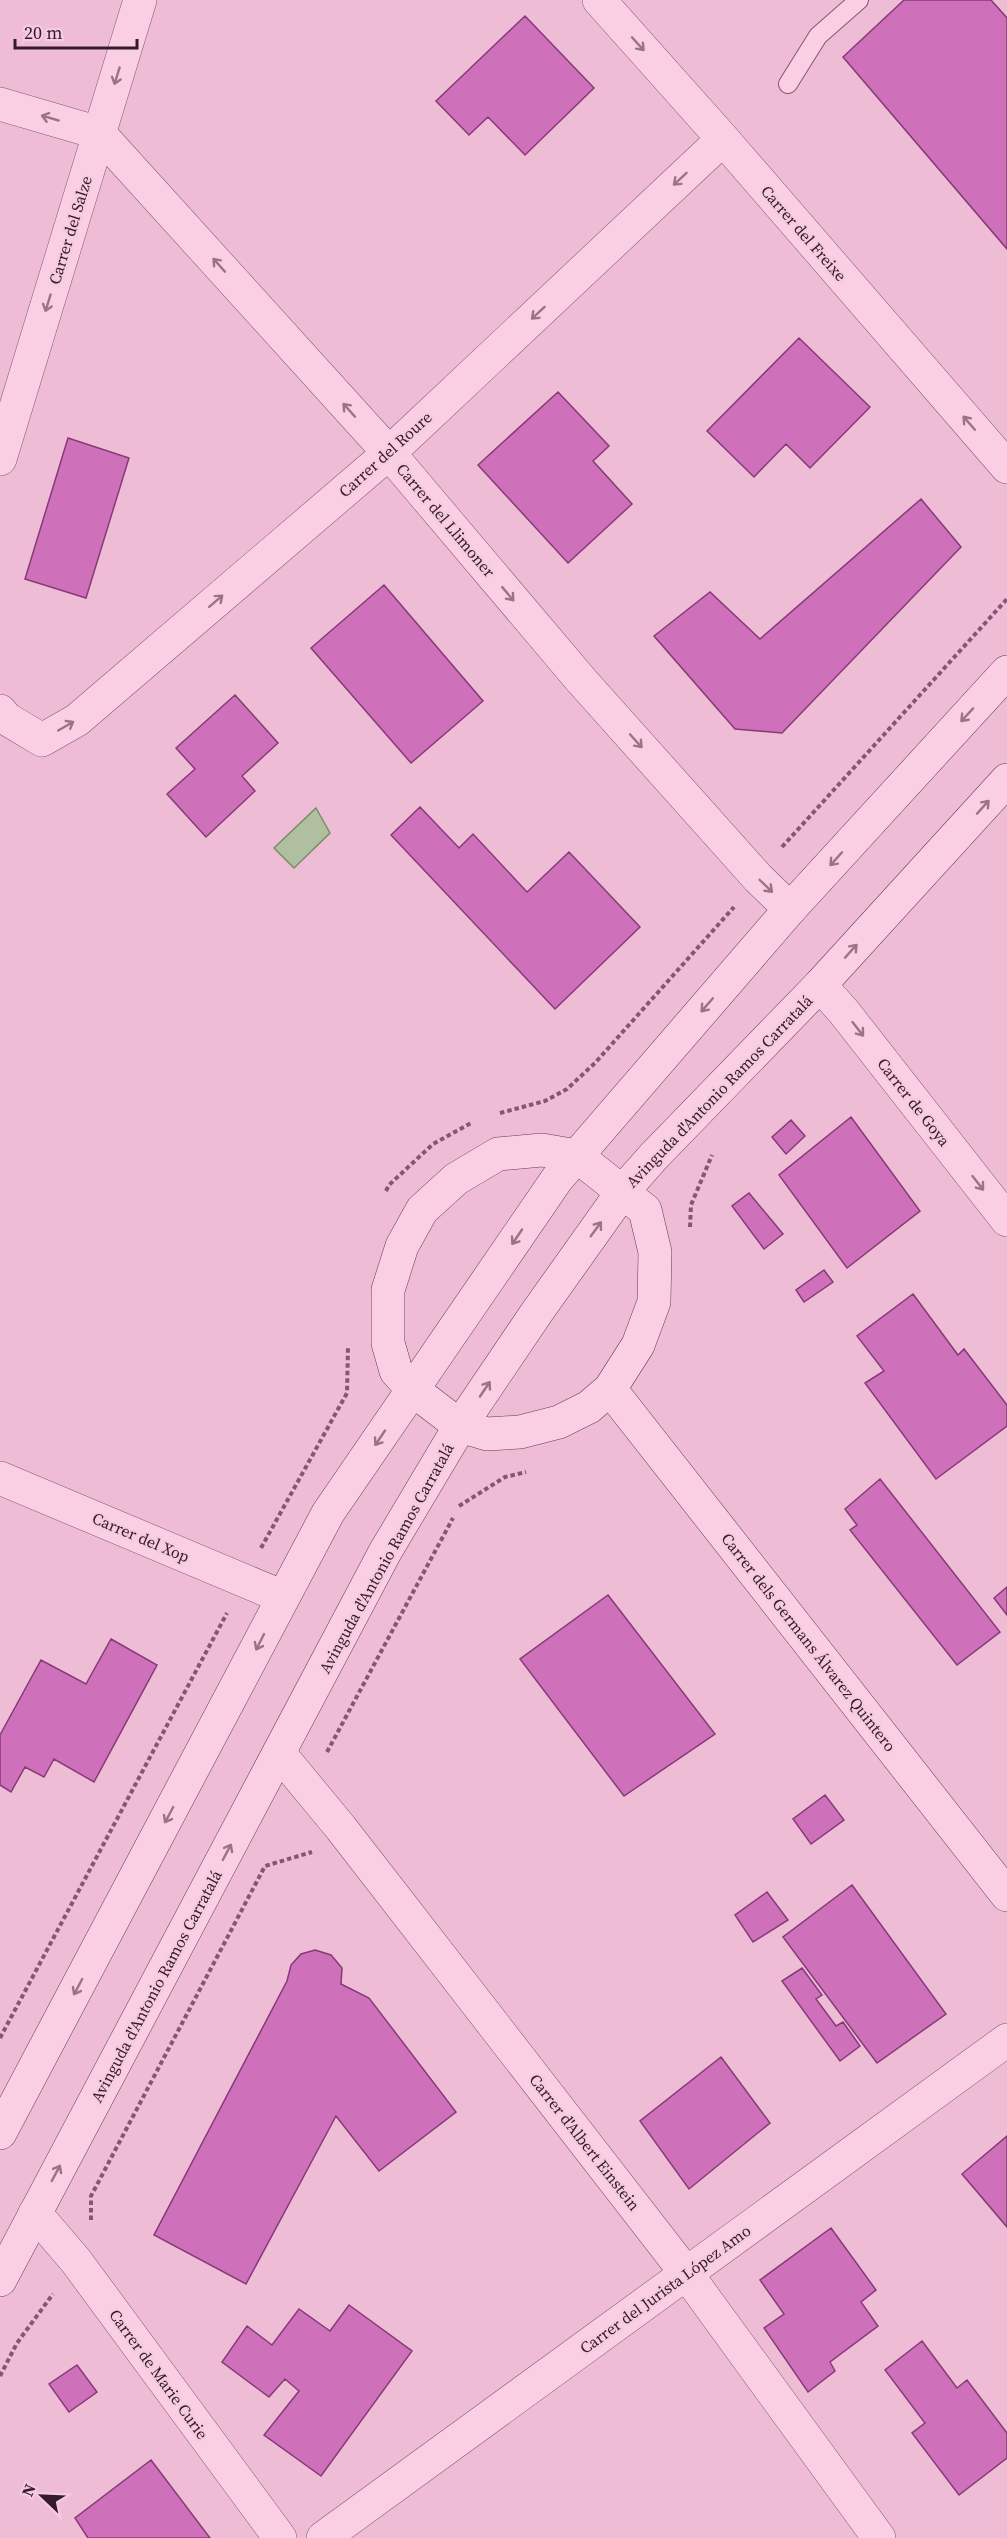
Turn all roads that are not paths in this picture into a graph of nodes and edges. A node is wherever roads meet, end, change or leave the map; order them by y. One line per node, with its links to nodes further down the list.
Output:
1 (140, 0): 6 (street, Carrer del Salze, one-way to 6)
2 (599, 0): 7 (street, Carrer del Freixe, one-way to 7)
3 (859, 0): 4 (lane)
4 (788, 84)
5 (0, 104): 6 (street, one-way to 5)
6 (99, 133): 8 (street, Carrer del Llimoner, one-way to 6); 9 (street, Carrer del Salze, one-way to 9)
7 (723, 139): 8 (street, Carrer del Roure, one-way to 8); 10 (street, Carrer del Freixe, one-way to 7)
8 (388, 453): 12 (street, Carrer del Roure, one-way to 8); 14 (street, Carrer del Llimoner, one-way to 14)
9 (0, 459)
10 (1007, 467)
11 (1007, 672): 14 (street, one-way to 14)
12 (0, 711)
13 (1007, 780): 15 (street, Avinguda d'Antonio Ramos Carratalá, one-way to 13)
14 (790, 909): 16 (street, one-way to 16)
15 (820, 985): 17 (street, Avinguda d'Antonio Ramos Carratalá); 18 (street, Carrer de Goya, one-way to 18)
16 (577, 1156): 17 (street); 20 (street, one-way to 20); 20 (street)
17 (623, 1191): 19 (street); 21 (street, Avinguda d'Antonio Ramos Carratalá, one-way to 17)
18 (1007, 1220)
19 (610, 1389): 21 (street); 25 (street, Carrer dels Germans Álvarez Quintero)
20 (413, 1390): 21 (street); 23 (street, one-way to 23)
21 (460, 1426): 24 (street, Avinguda d'Antonio Ramos Carratalá)
22 (0, 1478): 23 (street, Carrer del Xop)
23 (283, 1597): 27 (street, one-way to 27)
24 (279, 1753): 28 (street, Avinguda d'Antonio Ramos Carratalá, one-way to 24); 29 (street, Carrer d'Albert Einstein)
25 (1007, 1894)
26 (1007, 2040): 29 (street, Carrer del Jurista López Amo)
27 (0, 2133)
28 (35, 2213): 30 (street, Avinguda d'Antonio Ramos Carratalá); 31 (street, Carrer de Marie Curie)
29 (686, 2273): 32 (street, Carrer del Jurista López Amo); 33 (street, Carrer d'Albert Einstein)
30 (0, 2280)
31 (280, 2538)
32 (323, 2538)
33 (879, 2538)

